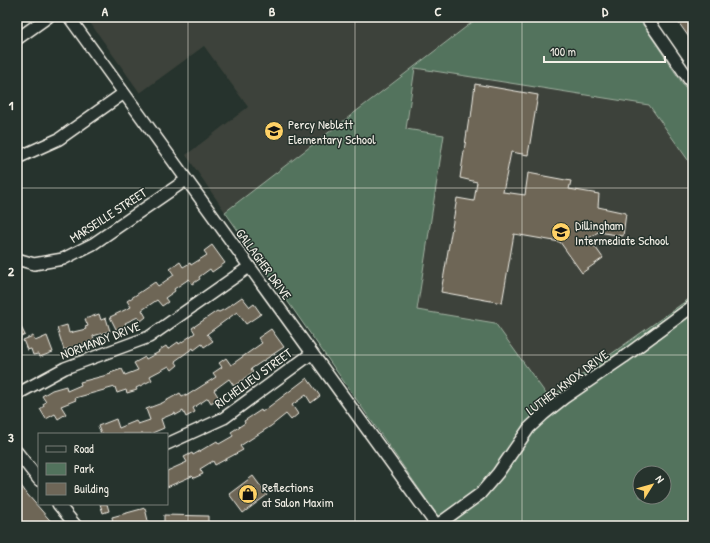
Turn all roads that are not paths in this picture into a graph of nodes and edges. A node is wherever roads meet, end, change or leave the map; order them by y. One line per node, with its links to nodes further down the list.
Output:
1 (48, 17): 4 (street)
2 (69, 17): 6 (street, GALLAGHER DRIVE)
3 (646, 17): 5 (street)
4 (17, 39)
5 (693, 85)
6 (124, 93): 7 (street); 8 (street, GALLAGHER DRIVE)
7 (17, 158)
8 (186, 180): 9 (street, MARSEILLE STREET); 10 (street, GALLAGHER DRIVE)
9 (17, 259)
10 (249, 267): 12 (street, GALLAGHER DRIVE); 13 (street, NORMANDY DRIVE)
11 (693, 306): 19 (street, LUTHER KNOX DRIVE)
12 (311, 354): 14 (street, RICHELLIEU STREET); 19 (street, GALLAGHER DRIVE)
13 (17, 394)
14 (168, 444)
15 (17, 452): 16 (street)
16 (38, 479)
17 (59, 505): 18 (street)
18 (76, 526)
19 (436, 526)

